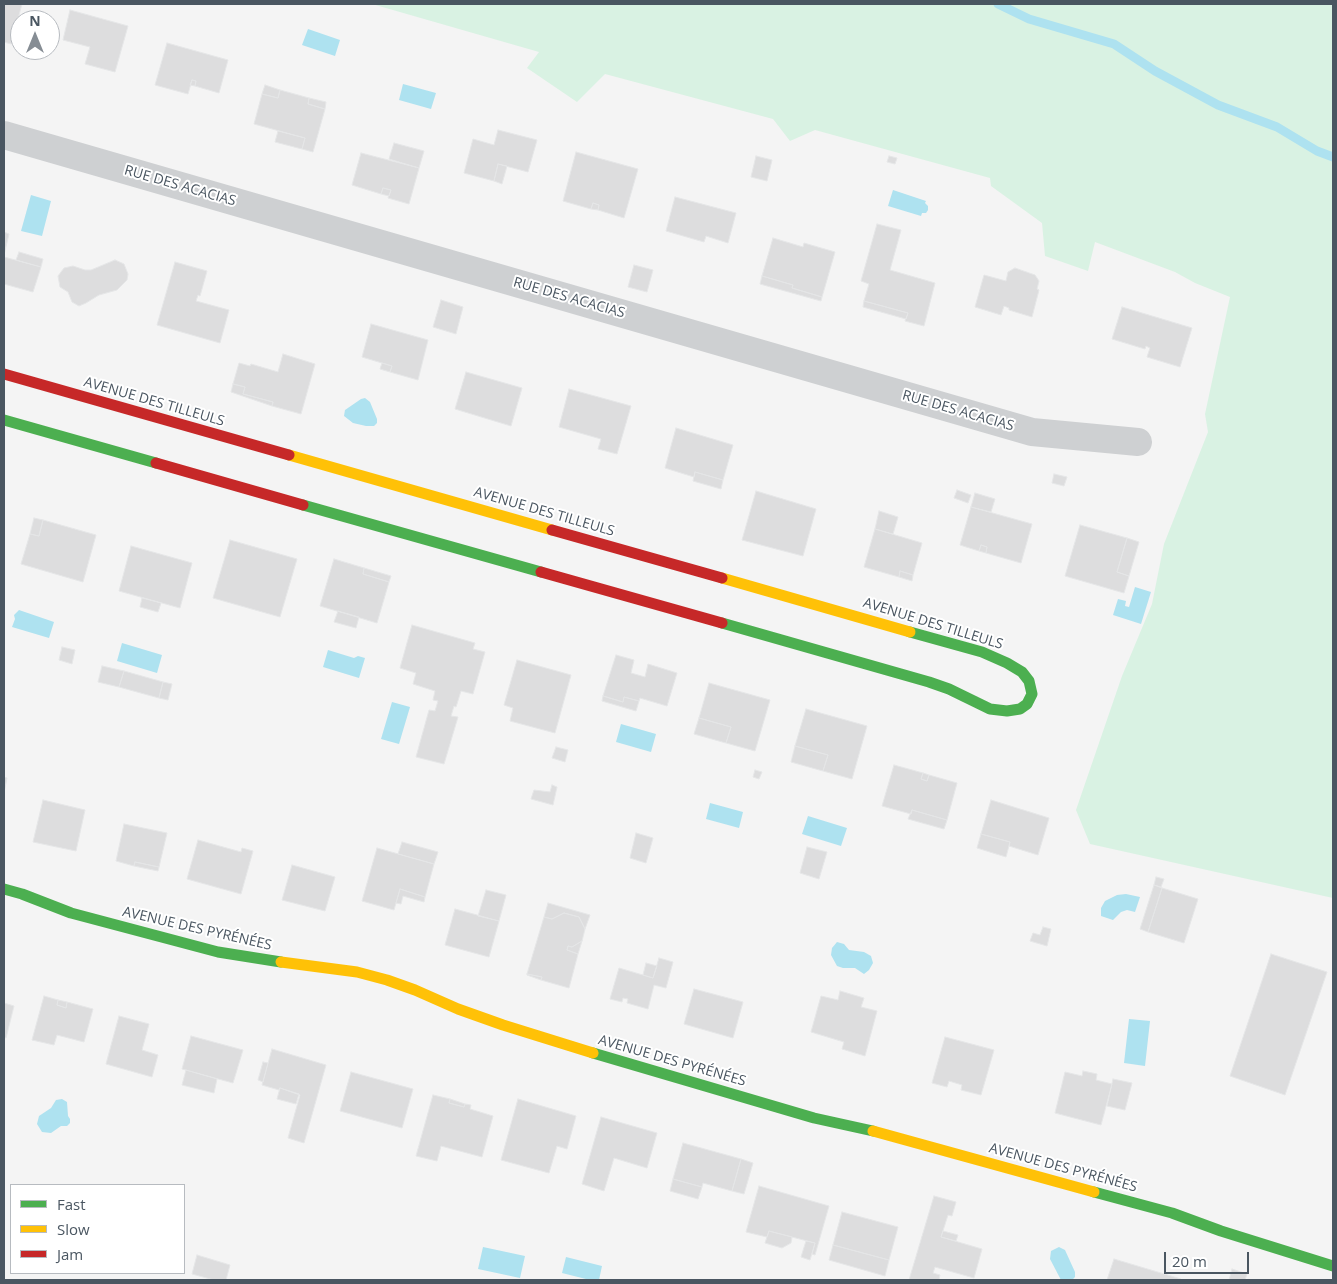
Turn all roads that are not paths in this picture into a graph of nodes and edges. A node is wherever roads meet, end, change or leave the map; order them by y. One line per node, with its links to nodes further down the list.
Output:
1 (4, 135): 4 (street, RUE DES ACACIAS)
2 (4, 374): 3 (street, AVENUE DES TILLEULS)
3 (4, 420)
4 (1138, 442)
5 (4, 889): 6 (street, AVENUE DES PYRÉNÉES)
6 (1333, 1266)

